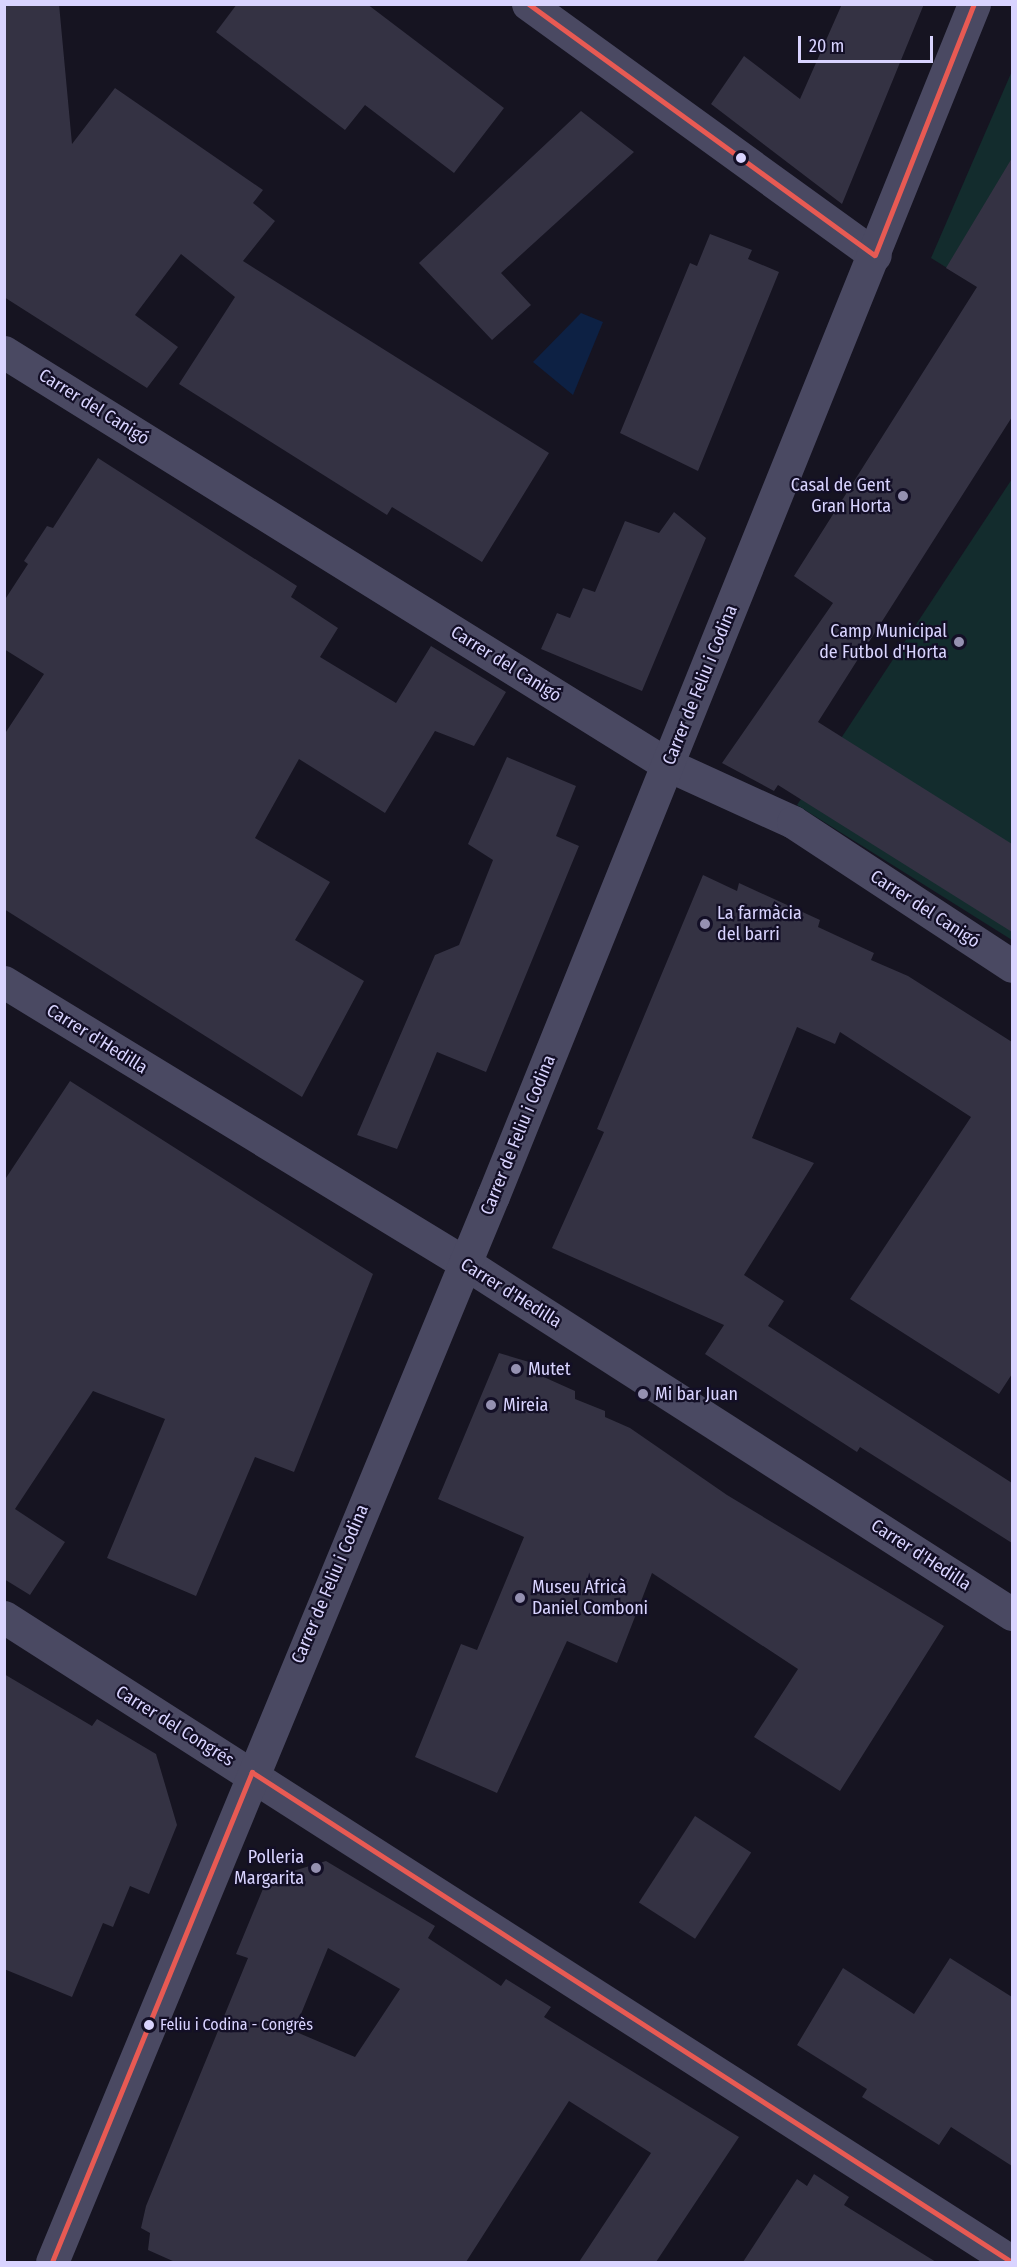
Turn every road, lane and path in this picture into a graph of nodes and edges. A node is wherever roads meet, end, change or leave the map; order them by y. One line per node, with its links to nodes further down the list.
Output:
1 (528, 4): 3 (street)
2 (974, 4): 3 (street, Carrer de Feliu i Codina)
3 (875, 255): 5 (street, Carrer de Feliu i Codina)
4 (4, 352): 5 (street, Carrer del Canigó)
5 (668, 765): 6 (street, Carrer del Canigó); 8 (street, Carrer de Feliu i Codina)
6 (1012, 966)
7 (4, 982): 8 (street, Carrer d'Hedilla)
8 (465, 1263): 9 (street, Carrer d'Hedilla); 11 (street, Carrer de Feliu i Codina)
9 (1012, 1614)
10 (4, 1617): 11 (street, Carrer del Congrés)
11 (252, 1772): 12 (street, Carrer de Feliu i Codina); 13 (street, Carrer del Congrés)
12 (52, 2262)
13 (1012, 2262)

